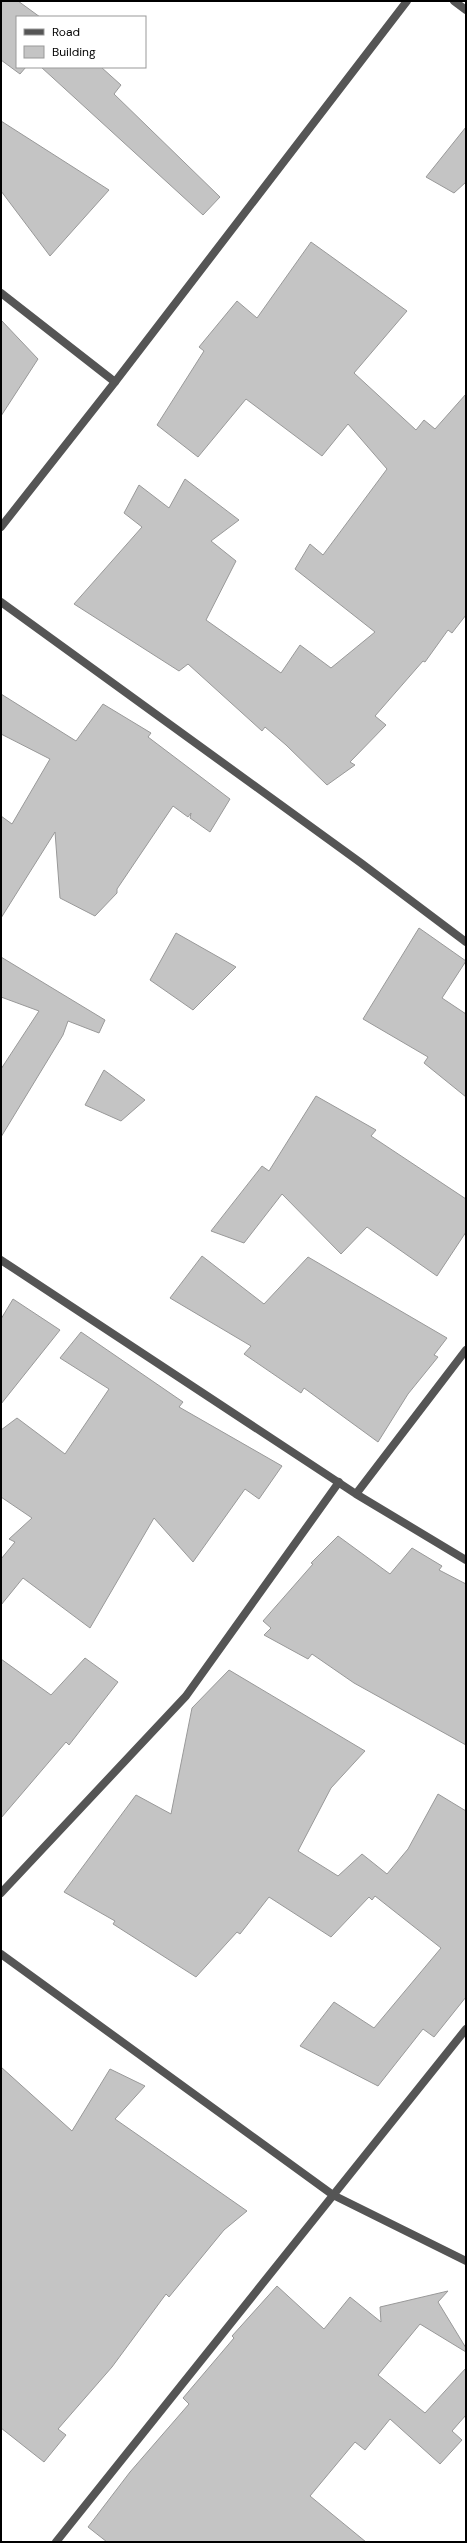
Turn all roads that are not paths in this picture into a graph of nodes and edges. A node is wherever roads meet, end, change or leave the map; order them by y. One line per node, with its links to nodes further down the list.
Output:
1 (407, 1): 5 (street)
2 (454, 1): 3 (street)
3 (466, 10)
4 (1, 293): 5 (street)
5 (115, 382): 6 (street)
6 (1, 527)
7 (1, 602): 8 (street)
8 (466, 942)
9 (1, 1260): 11 (street)
10 (466, 1350): 12 (street)
11 (339, 1482): 12 (street); 14 (street)
12 (356, 1494): 13 (street)
13 (466, 1560)
14 (1, 1893)
15 (1, 1954): 17 (street)
16 (466, 2029): 17 (street)
17 (333, 2196): 18 (street); 19 (street)
18 (466, 2261)
19 (56, 2542)

